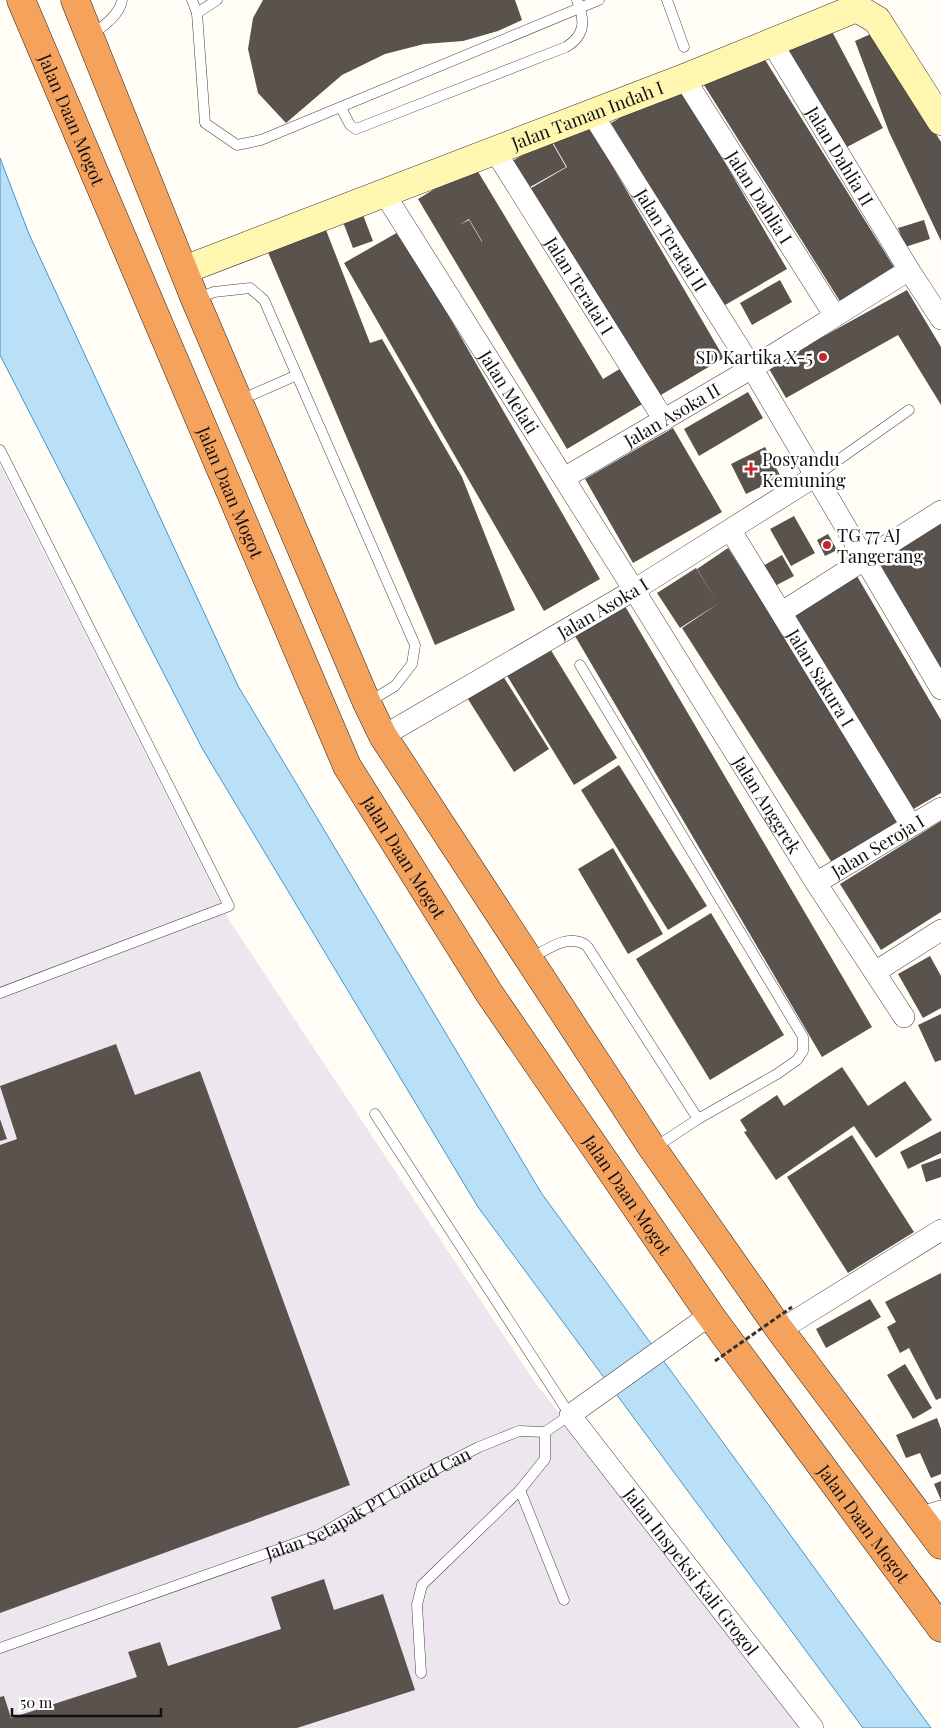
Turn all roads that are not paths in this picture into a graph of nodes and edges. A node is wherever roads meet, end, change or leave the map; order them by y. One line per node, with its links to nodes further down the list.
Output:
1 (21, 0): 54 (highway, Jalan Daan Mogot)
2 (75, 0): 10 (highway)
3 (122, 0): 10 (lane)
4 (192, 0): 9 (lane)
5 (217, 0): 9 (lane)
6 (599, 0): 8 (lane)
7 (667, 0): 12 (lane)
8 (579, 4): 15 (lane); 15 (lane)
9 (197, 13): 15 (lane)
10 (90, 36): 19 (highway)
11 (772, 43): 13 (street, Jalan Taman Indah I); 14 (street, Jalan Taman Indah I); 20 (street, Jalan Dahlia II)
12 (684, 47)
13 (684, 78): 16 (street, Jalan Taman Indah I); 22 (street, Jalan Dahlia I)
14 (936, 104)
15 (341, 108)
16 (591, 112): 17 (street, Jalan Taman Indah I); 24 (street, Jalan Teratai II)
17 (495, 151): 18 (street, Jalan Taman Indah I); 28 (street, Jalan Teratai I)
18 (384, 194): 19 (street, Jalan Taman Indah I); 31 (street, Jalan Melati)
19 (184, 270): 21 (highway)
20 (909, 270): 22 (street, Jalan Asoka II); 23 (street)
21 (195, 299): 25 (lane); 26 (highway)
22 (835, 316): 24 (street, Jalan Asoka II)
23 (941, 319)
24 (752, 368): 28 (street, Jalan Asoka II); 30 (street)
25 (297, 375): 26 (lane); 39 (lane)
26 (238, 401): 39 (highway)
27 (909, 410): 30 (lane)
28 (664, 420): 31 (street, Jalan Asoka II)
29 (0, 450): 47 (lane)
30 (817, 475): 33 (street, Jalan Asoka I); 34 (street)
31 (564, 478): 35 (street, Jalan Melati)
32 (941, 511): 34 (street)
33 (731, 531): 35 (street, Jalan Asoka I); 36 (street, Jalan Sakura I)
34 (866, 559): 36 (street); 38 (street)
35 (634, 590): 40 (street, Jalan Asoka I); 43 (street, Jalan Anggrek)
36 (782, 612): 42 (street, Jalan Sakura I)
37 (580, 665): 50 (lane)
38 (941, 688)
39 (367, 703): 40 (highway)
40 (383, 736): 45 (highway)
41 (941, 808): 42 (street, Jalan Seroja I)
42 (910, 825): 43 (street, Jalan Seroja I)
43 (816, 883): 46 (street, Jalan Anggrek)
44 (941, 930): 46 (street)
45 (528, 960): 50 (lane); 51 (highway)
46 (875, 972): 48 (street, Jalan Anggrek)
47 (0, 994)
48 (904, 1017)
49 (375, 1114): 55 (lane)
50 (698, 1119): 51 (lane)
51 (653, 1149): 53 (highway)
52 (941, 1230): 53 (street)
53 (786, 1319): 58 (highway)
54 (704, 1320): 55 (street); 61 (highway, Jalan Daan Mogot)
55 (573, 1412): 56 (lane); 64 (street, Jalan Inspeksi Kali Grogol)
56 (545, 1432): 57 (lane); 62 (lane, Jalan Setapak PT United Can)
57 (520, 1490): 60 (lane); 63 (lane)
58 (931, 1514): 59 (highway)
59 (941, 1544)
60 (564, 1600)
61 (941, 1628)
62 (0, 1648)
63 (421, 1673)
64 (813, 1728)

